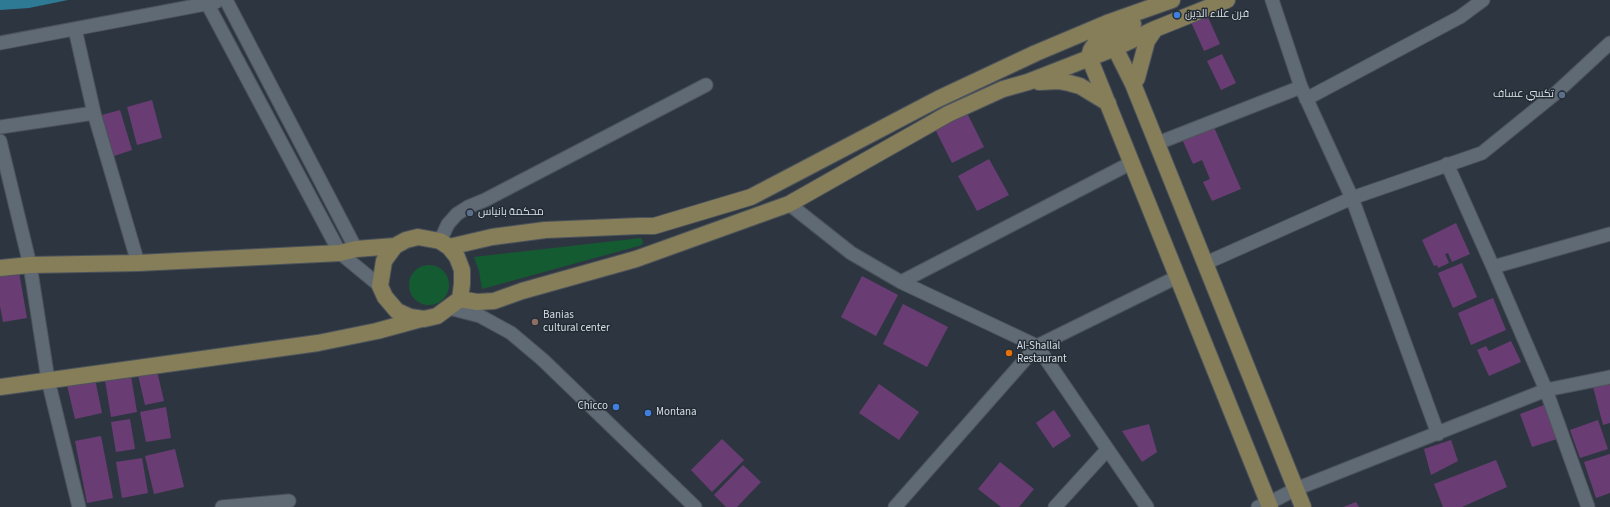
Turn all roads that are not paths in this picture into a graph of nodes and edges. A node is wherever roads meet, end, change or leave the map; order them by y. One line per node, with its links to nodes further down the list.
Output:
1 (224, 0): 8 (street); 35 (street)
2 (1172, 0): 15 (main road)
3 (1180, 0): 11 (main road)
4 (1228, 0): 7 (main road)
5 (1272, 0): 20 (street)
6 (1483, 0): 21 (street)
7 (1205, 4): 10 (main road)
8 (208, 5): 9 (street); 37 (street)
9 (75, 29): 12 (street); 23 (street)
10 (1155, 29): 14 (main road); 18 (main road)
11 (1097, 41): 14 (main road); 15 (main road); 16 (main road)
12 (0, 43)
13 (1610, 43): 28 (street)
14 (1115, 48): 16 (main road); 18 (main road)
15 (1036, 53): 31 (main road)
16 (1090, 57): 17 (main road); 22 (main road)
17 (1028, 82): 22 (main road); 30 (main road)
18 (1133, 84): 26 (main road)
19 (706, 85): 33 (street)
20 (1301, 87): 21 (street); 26 (street)
21 (1306, 99): 29 (street)
22 (1108, 102): 27 (main road)
23 (94, 113): 24 (street); 38 (street)
24 (0, 126)
25 (0, 141): 40 (street)
26 (1158, 143): 39 (main road)
27 (1131, 163): 43 (main road); 44 (street)
28 (1447, 164): 29 (street); 41 (street)
29 (1352, 198): 39 (street); 53 (street)
30 (789, 204): 36 (main road); 44 (street)
31 (654, 226): 33 (main road); 36 (main road)
32 (1610, 234): 41 (street)
33 (444, 244): 34 (main road); 46 (main road)
34 (395, 246): 35 (main road); 45 (main road)
35 (356, 249): 37 (main road)
36 (664, 249): 46 (main road)
37 (340, 253): 38 (main road); 45 (street)
38 (138, 263): 40 (main road)
39 (1206, 264): 55 (main road)
40 (30, 265): 42 (main road); 50 (street)
41 (1493, 267): 52 (street)
42 (0, 268)
43 (1177, 277): 48 (street); 57 (main road)
44 (901, 282): 48 (street)
45 (380, 286): 47 (main road)
46 (455, 304): 47 (main road); 60 (street)
47 (424, 318): 50 (main road)
48 (1037, 346): 54 (street); 61 (street)
49 (1610, 377): 52 (street)
50 (48, 380): 51 (main road); 58 (street)
51 (0, 387)
52 (1546, 390): 53 (street); 65 (street)
53 (1438, 434): 55 (street)
54 (1107, 450): 62 (street); 63 (street)
55 (1296, 489): 57 (street); 64 (main road)
56 (289, 501): 59 (street)
57 (1266, 506)
58 (79, 507)
59 (222, 507)
60 (695, 507)
61 (895, 507)
62 (1055, 507)
63 (1147, 507)
64 (1303, 507)
65 (1588, 507)

